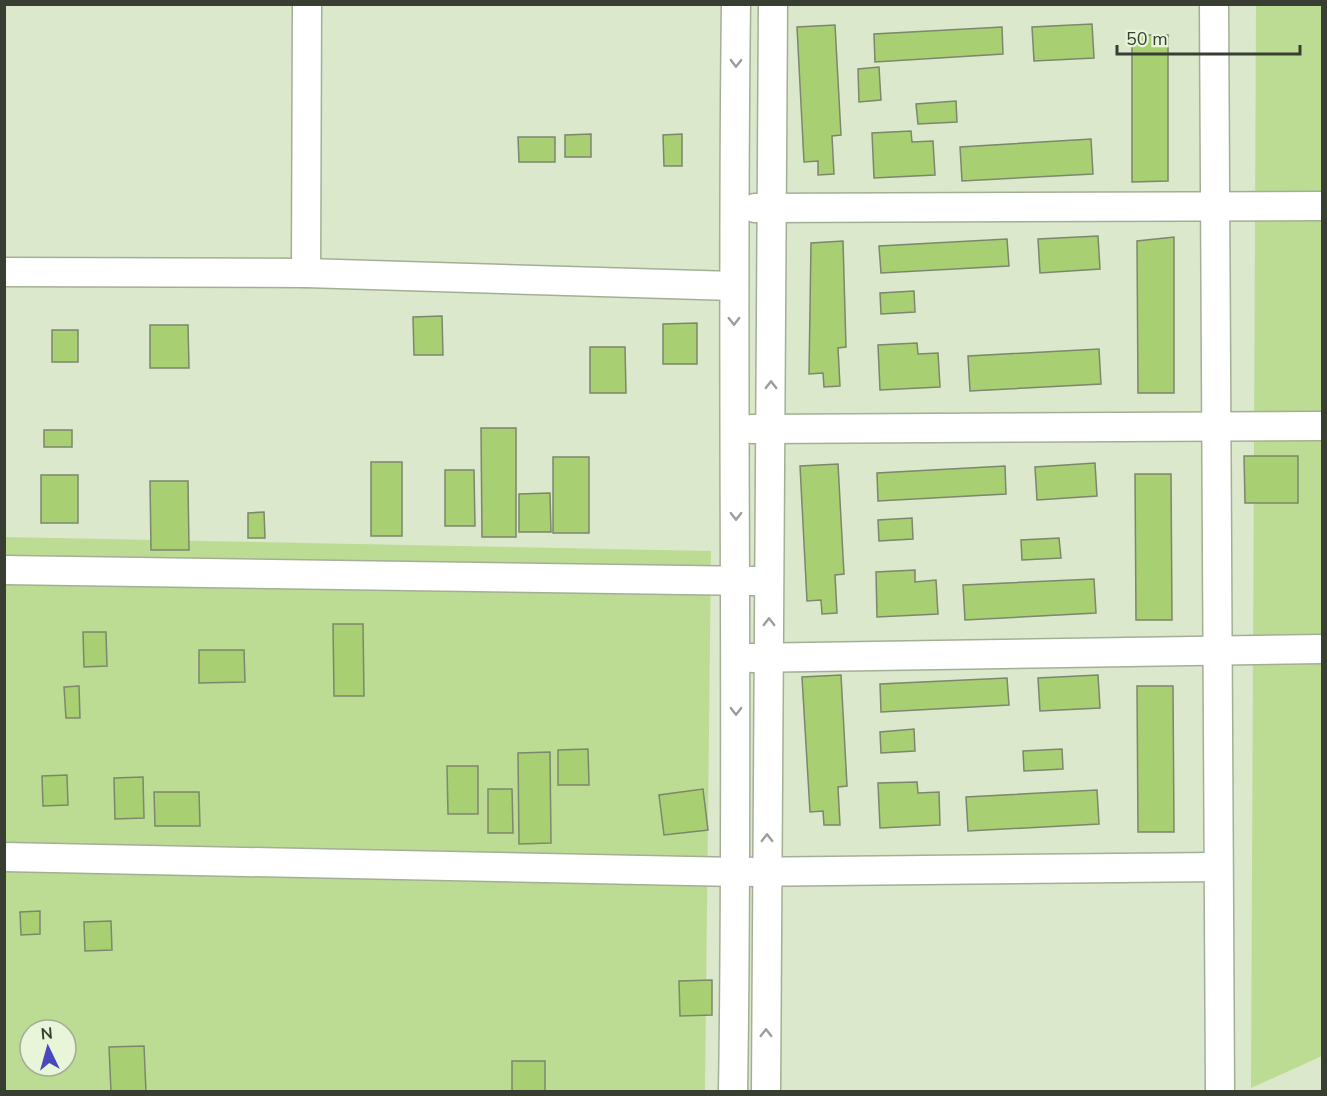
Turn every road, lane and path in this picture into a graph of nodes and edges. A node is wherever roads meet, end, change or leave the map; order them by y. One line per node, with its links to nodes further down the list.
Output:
1 (307, 4): 10 (street)
2 (736, 4): 7 (street, one-way to 7)
3 (773, 4): 8 (street)
4 (1214, 4): 5 (street)
5 (1215, 206): 6 (street); 8 (street); 13 (street)
6 (1323, 206)
7 (733, 208): 8 (street); 11 (street)
8 (772, 208): 15 (street, one-way to 8)
9 (4, 272): 10 (street)
10 (306, 273): 11 (street)
11 (734, 286): 14 (street, one-way to 14)
12 (1323, 426): 13 (street)
13 (1216, 427): 15 (street); 20 (street)
14 (735, 429): 15 (street); 18 (street, one-way to 18)
15 (770, 429): 17 (street)
16 (4, 570): 18 (street)
17 (769, 580): 18 (street); 21 (street, one-way to 17)
18 (736, 583): 22 (street)
19 (1323, 649): 20 (street)
20 (1217, 650): 21 (street); 24 (street)
21 (769, 658): 22 (street); 26 (street, one-way to 21)
22 (736, 659): 25 (street, one-way to 25)
23 (4, 856): 25 (street)
24 (1218, 867): 26 (street); 29 (street)
25 (737, 872): 26 (street); 27 (street)
26 (767, 872): 28 (street, one-way to 26)
27 (733, 1092)
28 (766, 1092)
29 (1220, 1092)

